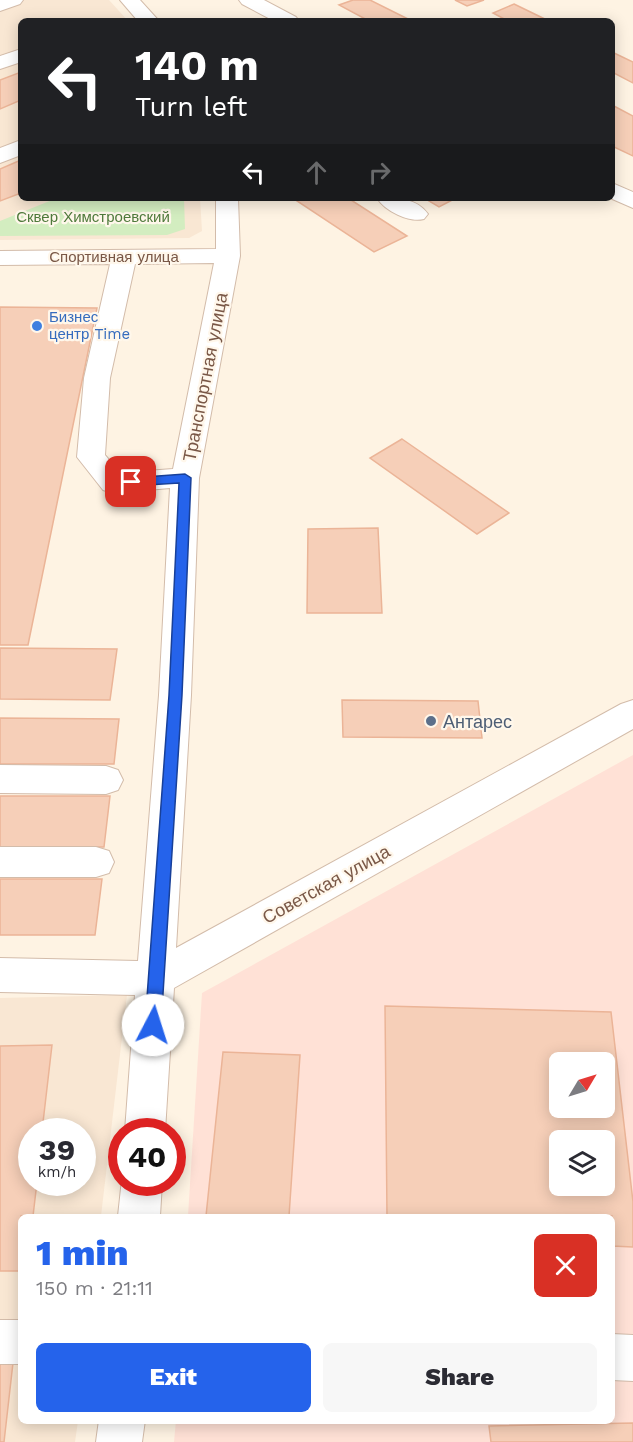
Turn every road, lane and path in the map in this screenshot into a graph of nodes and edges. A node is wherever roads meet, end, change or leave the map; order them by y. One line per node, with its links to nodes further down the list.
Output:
1 (13, 0): 4 (street)
2 (130, 0): 5 (street)
3 (249, 0): 6 (street)
4 (0, 5)
5 (145, 18)
6 (283, 18)
7 (18, 57): 8 (street)
8 (0, 63)
9 (18, 148): 10 (street)
10 (0, 156)
11 (615, 192): 14 (street)
12 (227, 201): 16 (street, Транспортная улица)
13 (393, 201): 15 (street)
14 (633, 201)
15 (416, 214)
16 (228, 256): 17 (street, Спортивная улица); 19 (street, Транспортная улица)
17 (124, 257): 18 (street, Спортивная улица); 19 (street)
18 (0, 258)
19 (185, 478): 26 (street, Транспортная улица)
20 (633, 713): 26 (street, Советская улица)
21 (0, 779): 22 (street)
22 (106, 780)
23 (0, 862): 24 (street)
24 (96, 862)
25 (0, 975): 26 (street)
26 (157, 978): 27 (street, Транспортная улица)
27 (146, 1118)
28 (140, 1196): 29 (street)
29 (139, 1214)
30 (0, 1342): 31 (street)
31 (18, 1342)
32 (615, 1357): 33 (street)
33 (633, 1358)
34 (121, 1424): 35 (street)
35 (119, 1442)

